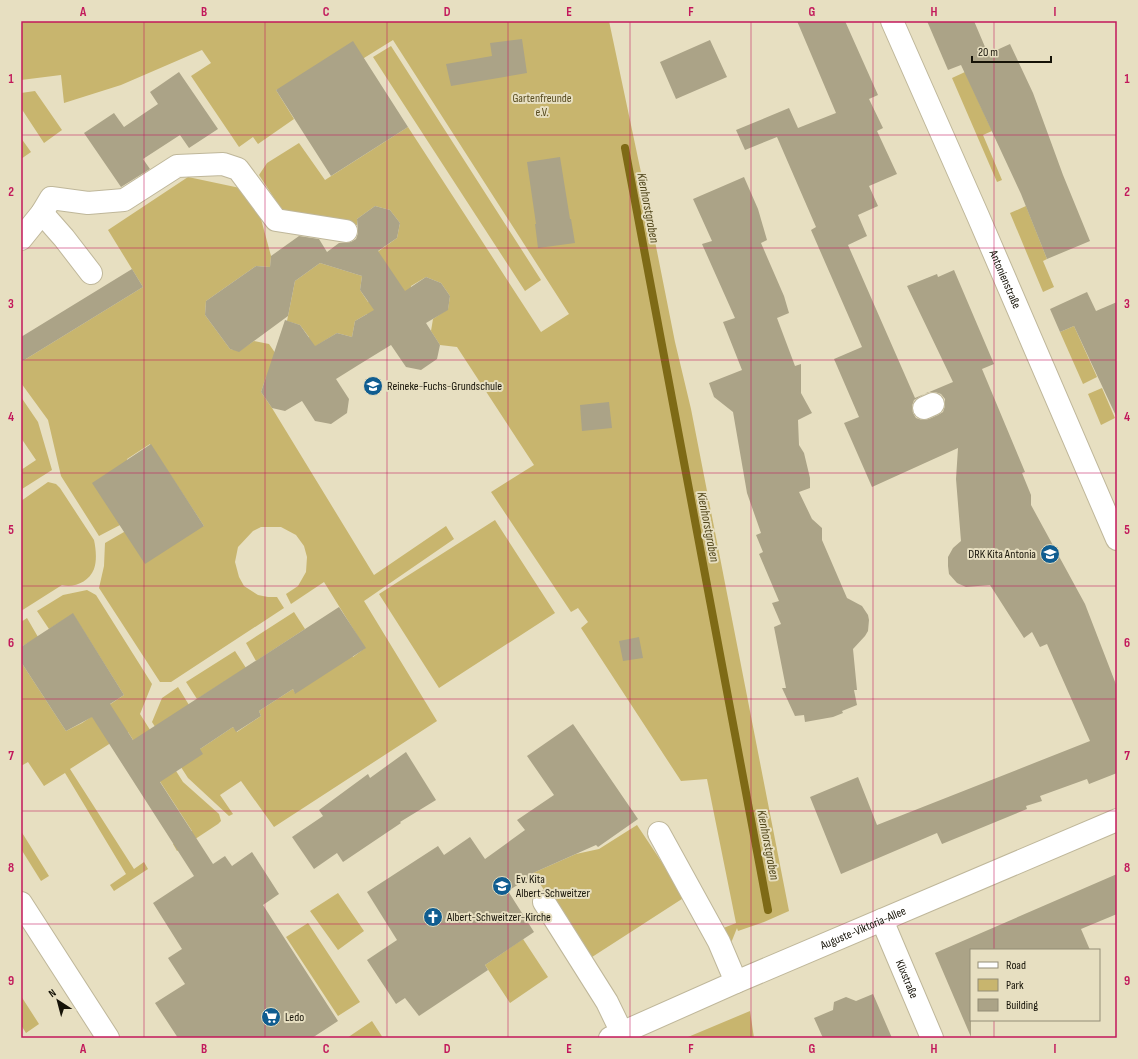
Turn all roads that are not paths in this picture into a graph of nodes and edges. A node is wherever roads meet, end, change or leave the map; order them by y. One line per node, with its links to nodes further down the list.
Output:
1 (892, 21): 6 (street, Antonienstraße)
2 (46, 206): 3 (street); 4 (street); 5 (street)
3 (346, 231)
4 (21, 239)
5 (91, 273)
6 (1117, 539)
7 (1117, 820): 11 (street, Auguste-Viktoria-Allee)
8 (659, 832): 12 (street)
9 (544, 902): 13 (street)
10 (21, 903): 14 (street)
11 (882, 920): 12 (street, Auguste-Viktoria-Allee); 15 (street, Klixstraße)
12 (736, 982): 13 (street, Auguste-Viktoria-Allee)
13 (616, 1035)
14 (108, 1038)
15 (932, 1038)

